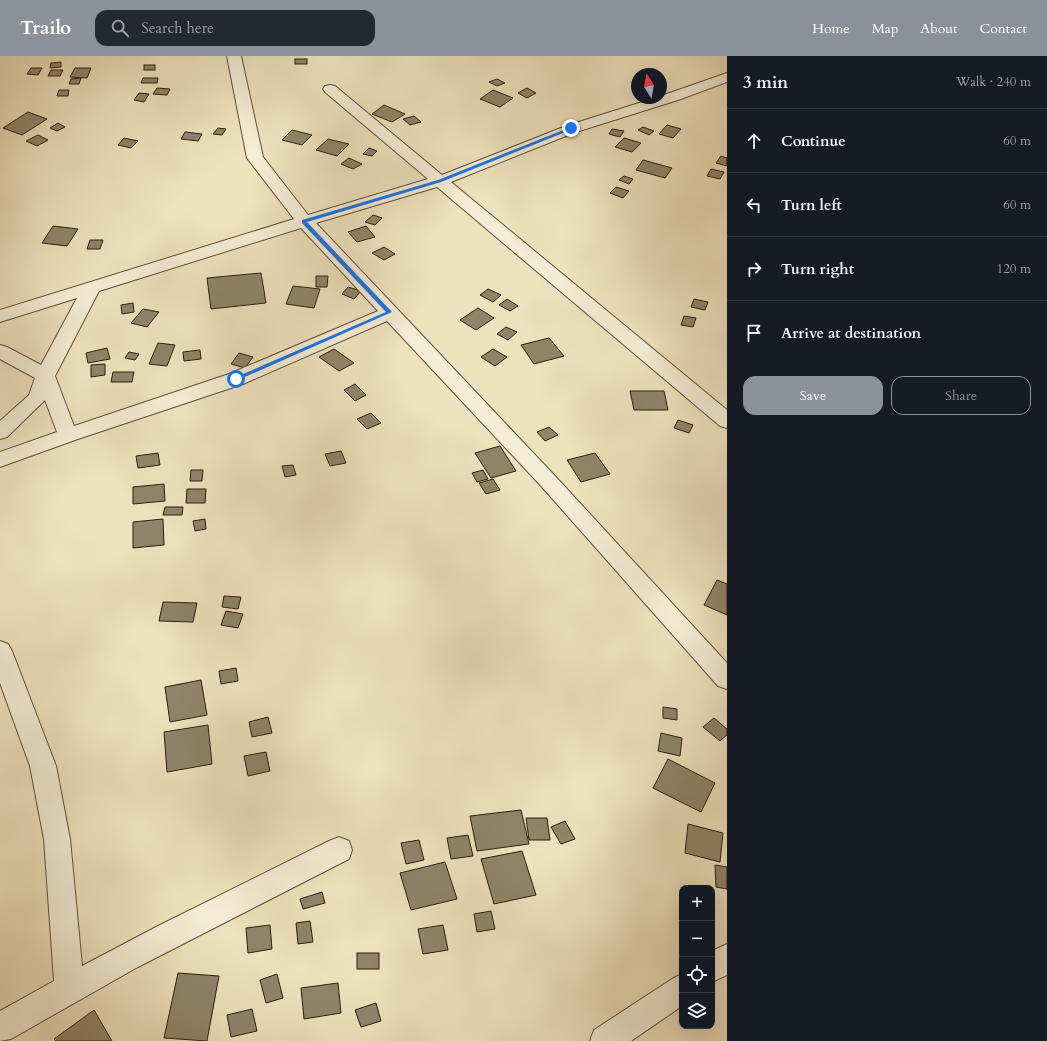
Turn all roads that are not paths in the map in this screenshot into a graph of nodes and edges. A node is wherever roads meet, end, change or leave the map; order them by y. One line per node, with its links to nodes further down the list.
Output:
1 (234, 56): 5 (street)
2 (727, 77): 4 (street)
3 (330, 89): 4 (street)
4 (440, 181): 5 (street); 11 (street)
5 (304, 222): 6 (street); 7 (street)
6 (92, 287): 8 (street); 10 (street)
7 (390, 312): 13 (street); 16 (street)
8 (0, 316)
9 (0, 351): 10 (street)
10 (46, 376): 12 (street); 13 (street)
11 (727, 421)
12 (0, 432)
13 (68, 435): 14 (street)
14 (0, 460)
15 (0, 651): 20 (street)
16 (727, 679)
17 (339, 850): 20 (street)
18 (727, 958): 19 (street)
19 (715, 966)
20 (69, 988): 22 (street)
21 (679, 991): 23 (street)
22 (0, 1028)
23 (605, 1041)

